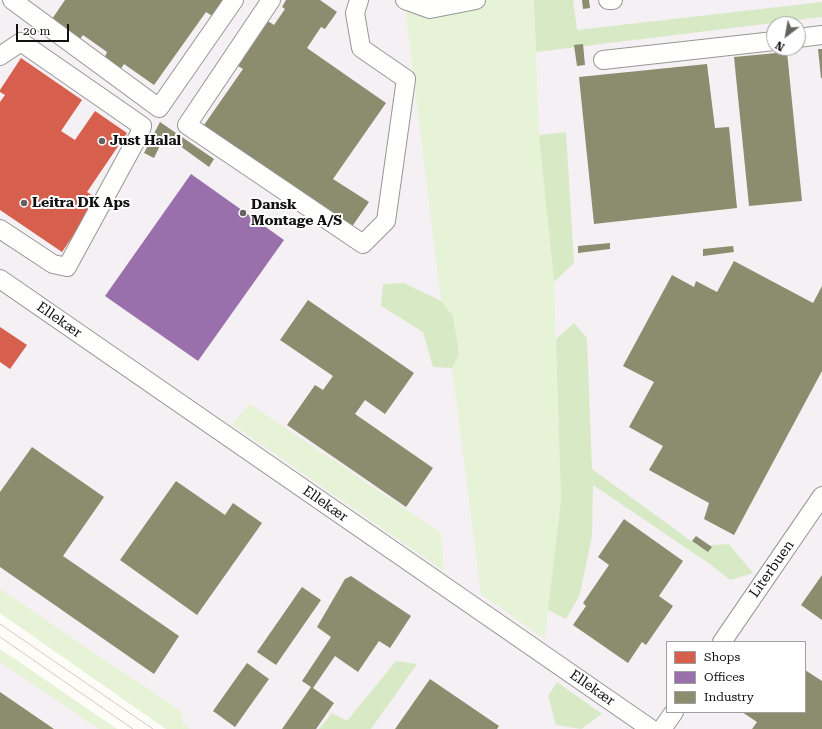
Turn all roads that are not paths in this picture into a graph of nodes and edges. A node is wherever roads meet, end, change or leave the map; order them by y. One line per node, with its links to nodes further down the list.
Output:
1 (234, 0): 8 (street)
2 (271, 0): 3 (street)
3 (359, 0)
4 (405, 0): 9 (street)
5 (476, 0): 9 (street)
6 (608, 0): 7 (street)
7 (613, 0)
8 (21, 2)
9 (458, 2)
10 (822, 35): 11 (street)
11 (806, 37)
12 (766, 42): 14 (street)
13 (0, 56): 15 (street)
14 (603, 60)
15 (0, 229)
16 (0, 279): 20 (street, Ellekær)
17 (822, 496): 18 (street, Literbuen)
18 (723, 641)
19 (673, 713): 21 (street)
20 (650, 729)
21 (662, 729)

